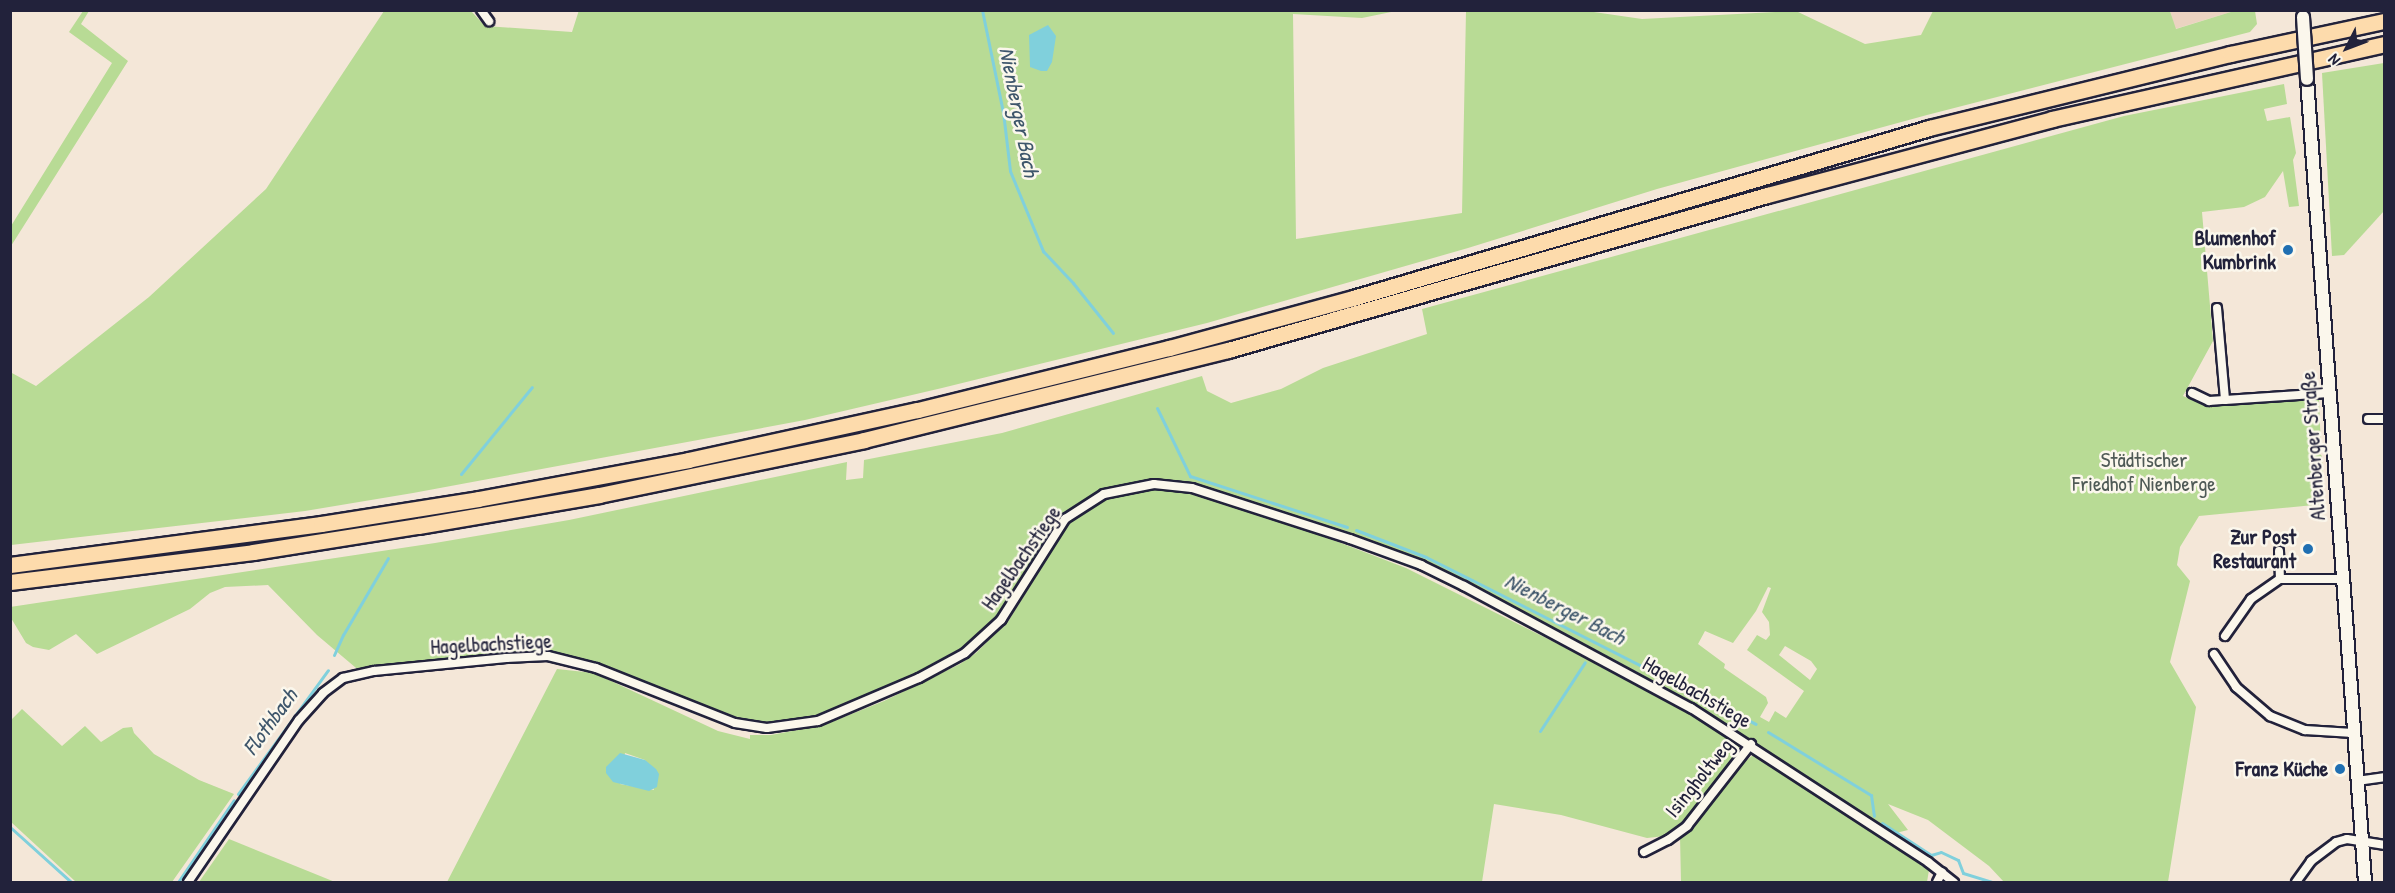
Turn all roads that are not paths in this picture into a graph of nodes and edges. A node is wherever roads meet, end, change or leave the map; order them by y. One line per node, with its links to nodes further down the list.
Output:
1 (481, 10): 3 (street)
2 (2302, 14): 8 (main road, Altenberger Straße, bridge)
3 (489, 21)
4 (2385, 21): 13 (highway)
5 (2385, 44): 16 (highway)
6 (2217, 308): 9 (street)
7 (2192, 393): 9 (street)
8 (2329, 393): 9 (street); 15 (main road, Altenberger Straße)
9 (2225, 400)
10 (2368, 419): 11 (street)
11 (2385, 419)
12 (2279, 551): 14 (street)
13 (10, 565)
14 (2280, 579): 15 (street); 17 (street)
15 (2342, 579): 19 (main road, Altenberger Straße)
16 (10, 582)
17 (2225, 636)
18 (2214, 654): 19 (street)
19 (2353, 733): 22 (main road, Altenberger Straße)
20 (1751, 744): 25 (street, Isingholtweg); 26 (street, Hagelbachstiege); 27 (street, Hagelbachstiege)
21 (2385, 777): 22 (street)
22 (2357, 781): 23 (main road, Altenberger Straße)
23 (2361, 841): 24 (street); 30 (street); 31 (main road, Altenberger Straße)
24 (2385, 845)
25 (1644, 852)
26 (1942, 872): 28 (street); 29 (street, Hagelbachstiege)
27 (188, 882)
28 (1936, 882)
29 (1954, 882)
30 (2296, 882)
31 (2365, 882)

